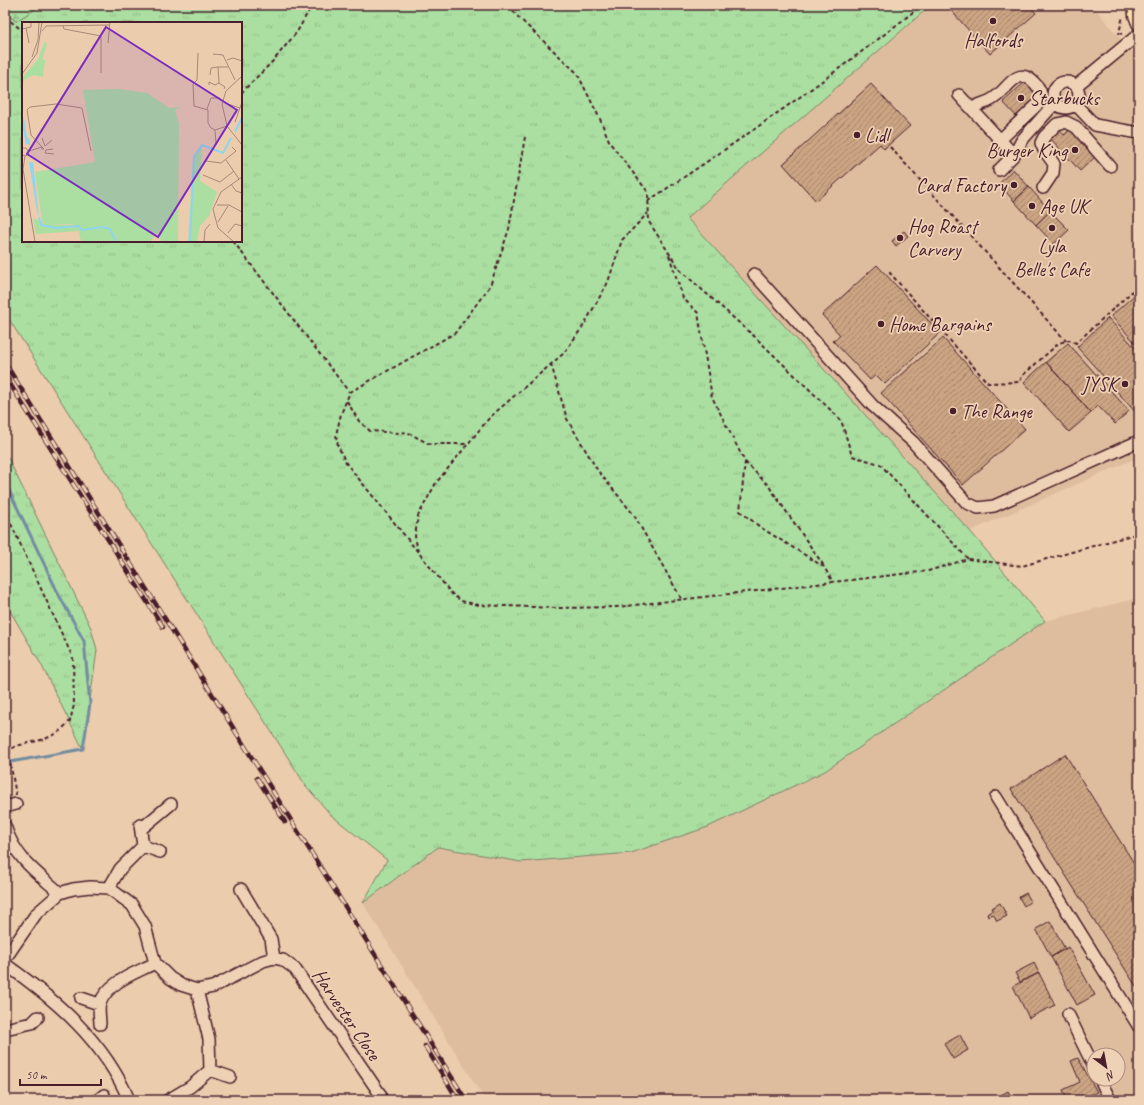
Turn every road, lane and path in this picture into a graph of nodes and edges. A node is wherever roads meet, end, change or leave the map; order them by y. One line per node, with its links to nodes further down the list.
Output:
1 (312, 5): 11 (path)
2 (509, 5): 24 (path)
3 (922, 5): 24 (path)
4 (1135, 5): 7 (main road)
5 (1123, 14): 9 (path)
6 (5, 17): 8 (path)
7 (1139, 24)
8 (22, 30)
9 (1136, 36): 10 (street)
10 (1076, 86): 13 (street); 14 (street)
11 (242, 92)
12 (960, 95): 15 (street)
13 (1056, 103): 14 (street); 20 (street)
14 (1076, 105): 16 (street)
15 (972, 109): 18 (street); 18 (street)
16 (1139, 133)
17 (525, 137): 35 (path)
18 (1000, 140): 20 (street)
19 (890, 147): 33 (path)
20 (1014, 155): 22 (street)
21 (1110, 166): 23 (street)
22 (999, 170)
23 (1043, 188)
24 (648, 201): 25 (path)
25 (648, 213): 27 (path); 34 (path)
26 (234, 242): 35 (path)
27 (668, 252): 39 (path); 43 (path)
28 (1139, 267): 31 (path)
29 (889, 272): 33 (path)
30 (754, 274): 37 (street)
31 (1139, 278)
32 (1139, 285): 33 (path)
33 (1066, 341)
34 (551, 364): 38 (path); 46 (path)
35 (350, 392): 36 (path)
36 (346, 400): 38 (path); 42 (path)
37 (1139, 441)
38 (467, 444): 42 (path)
39 (745, 462): 44 (path); 44 (path)
40 (5, 512): 49 (path)
41 (1139, 533): 43 (path)
42 (418, 552): 46 (path)
43 (968, 559): 45 (path)
44 (824, 567): 45 (path)
45 (833, 582): 46 (path)
46 (682, 600)
47 (996, 797): 66 (street)
48 (171, 804): 51 (street)
49 (10, 805)
50 (5, 826): 55 (street)
51 (143, 846): 52 (street); 53 (street)
52 (160, 852)
53 (109, 888): 55 (street); 58 (street)
54 (241, 889): 56 (street)
55 (60, 893): 57 (street)
56 (274, 958): 60 (street); 74 (street, Harvester Close)
57 (5, 959)
58 (155, 963): 60 (street); 62 (street)
59 (5, 964): 72 (street)
60 (197, 990): 69 (street)
61 (81, 998): 62 (street)
62 (99, 1004): 65 (street)
63 (1068, 1014): 68 (street)
64 (38, 1017): 67 (street)
65 (100, 1024)
66 (1139, 1027)
67 (5, 1029)
68 (1086, 1051)
69 (210, 1070): 70 (street); 73 (street)
70 (230, 1077)
71 (1104, 1087): 75 (street)
72 (129, 1100)
73 (168, 1100)
74 (381, 1100)
75 (1110, 1100)

